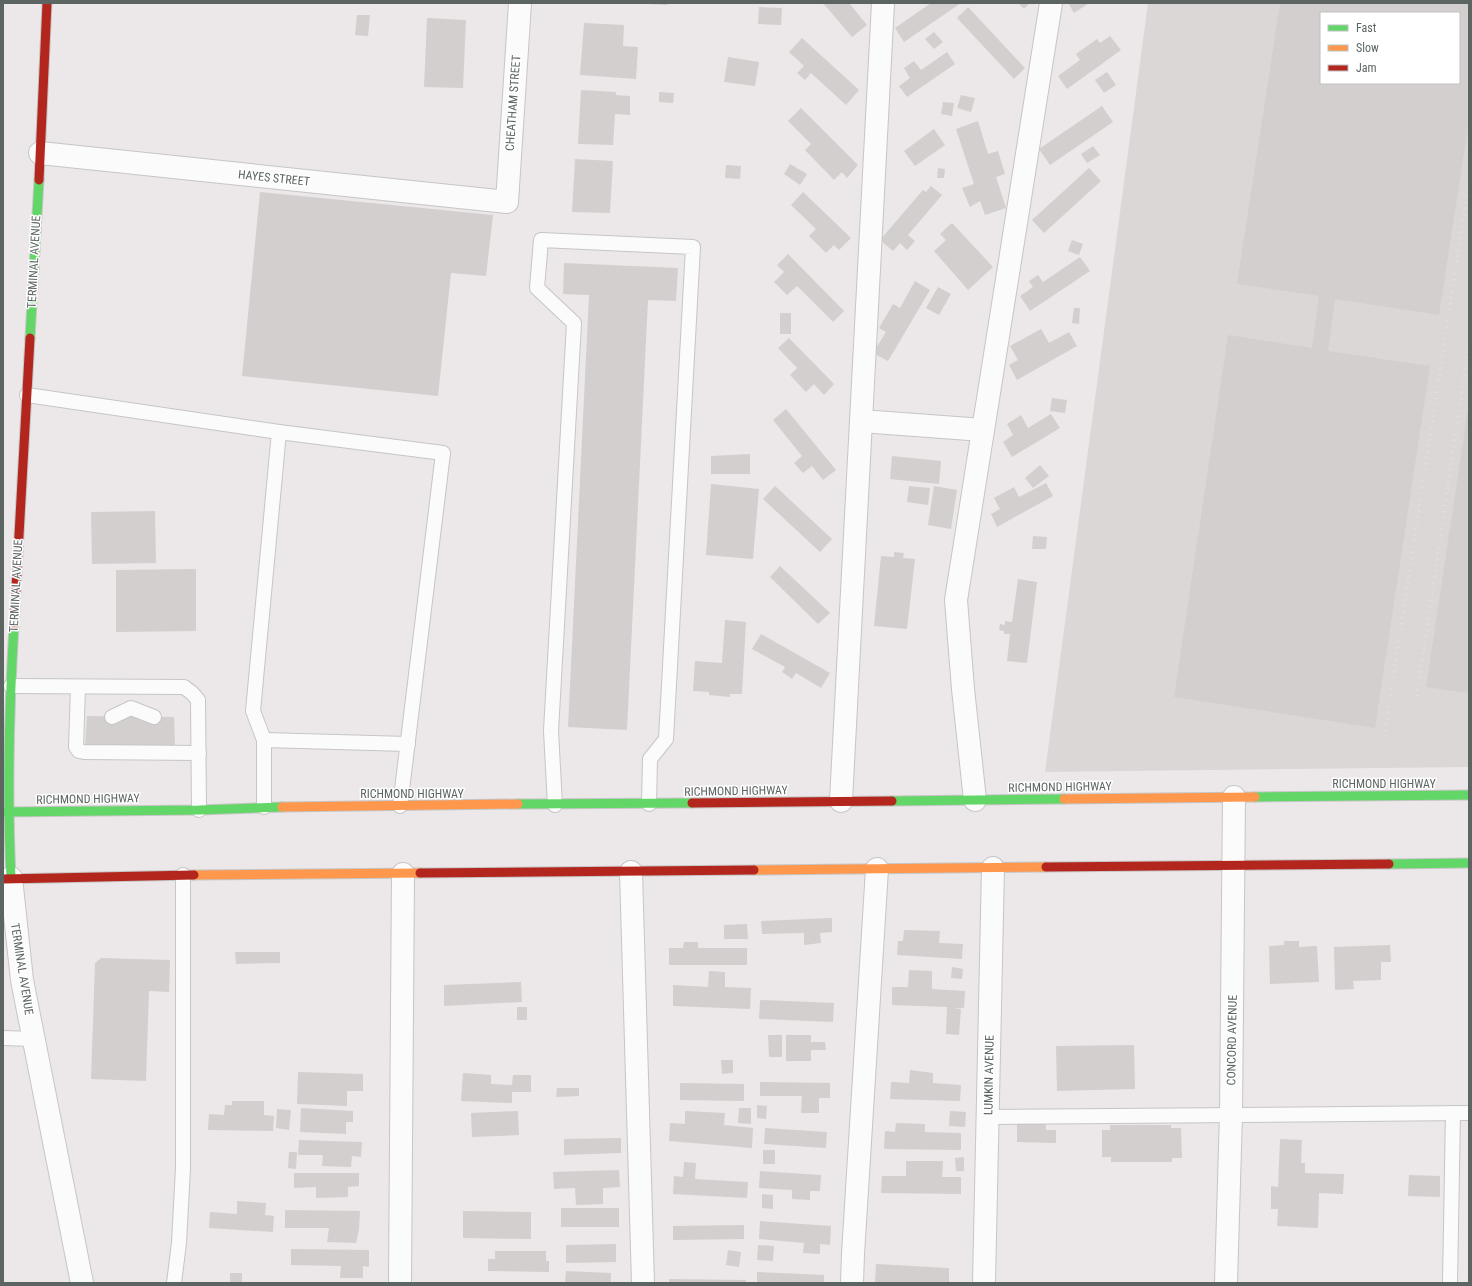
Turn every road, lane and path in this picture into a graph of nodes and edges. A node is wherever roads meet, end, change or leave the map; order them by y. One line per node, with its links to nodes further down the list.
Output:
1 (47, 3): 5 (main road, TERMINAL AVENUE)
2 (520, 3): 6 (street, CHEATHAM STREET)
3 (883, 3): 8 (street)
4 (1050, 3): 9 (street)
5 (40, 153): 6 (street, HAYES STREET); 7 (main road, TERMINAL AVENUE)
6 (507, 202)
7 (27, 395): 10 (lane); 11 (main road, TERMINAL AVENUE)
8 (861, 421): 9 (street); 27 (street)
9 (983, 430): 26 (street)
10 (279, 432): 18 (lane); 19 (lane)
11 (9, 593): 12 (main road, TERMINAL AVENUE)
12 (11, 686): 13 (lane); 33 (main road, TERMINAL AVENUE)
13 (78, 687): 14 (lane); 22 (lane)
14 (130, 687): 15 (lane); 23 (lane)
15 (131, 708): 16 (lane); 17 (lane)
16 (112, 716)
17 (154, 717)
18 (264, 740): 19 (lane); 31 (lane)
19 (408, 744): 30 (lane)
20 (154, 745): 22 (lane)
21 (110, 746): 22 (lane)
22 (131, 753): 23 (lane)
23 (199, 753): 32 (lane)
24 (1469, 795): 25 (main road, RICHMOND HIGHWAY)
25 (1234, 797): 26 (main road, RICHMOND HIGHWAY); 35 (street, CONCORD AVENUE)
26 (975, 800): 27 (main road, RICHMOND HIGHWAY)
27 (840, 801): 28 (main road, RICHMOND HIGHWAY)
28 (649, 804): 29 (main road, RICHMOND HIGHWAY); 29 (lane)
29 (555, 805): 30 (main road, RICHMOND HIGHWAY)
30 (400, 806): 31 (main road, RICHMOND HIGHWAY)
31 (264, 807): 32 (main road, RICHMOND HIGHWAY)
32 (200, 810): 33 (main road, RICHMOND HIGHWAY)
33 (6, 812): 41 (main road, TERMINAL AVENUE)
34 (1469, 862): 35 (main road)
35 (1234, 864): 36 (main road); 47 (street, CONCORD AVENUE)
36 (993, 868): 37 (main road); 48 (street, LUMKIN AVENUE)
37 (877, 869): 38 (main road); 53 (street)
38 (630, 872): 39 (main road); 52 (street)
39 (403, 874): 40 (main road); 51 (street)
40 (182, 876): 41 (main road); 50 (lane)
41 (7, 878): 42 (street, TERMINAL AVENUE)
42 (10, 938): 44 (street, TERMINAL AVENUE)
43 (3, 1038): 44 (lane)
44 (34, 1039): 49 (street, TERMINAL AVENUE)
45 (1453, 1113): 46 (lane); 47 (lane); 56 (lane)
46 (1469, 1113)
47 (1231, 1114): 48 (lane); 55 (street, CONCORD AVENUE)
48 (988, 1117): 54 (street, LUMKIN AVENUE)
49 (82, 1283)
50 (174, 1283)
51 (400, 1283)
52 (643, 1283)
53 (852, 1283)
54 (984, 1283)
55 (1226, 1283)
56 (1450, 1283)

